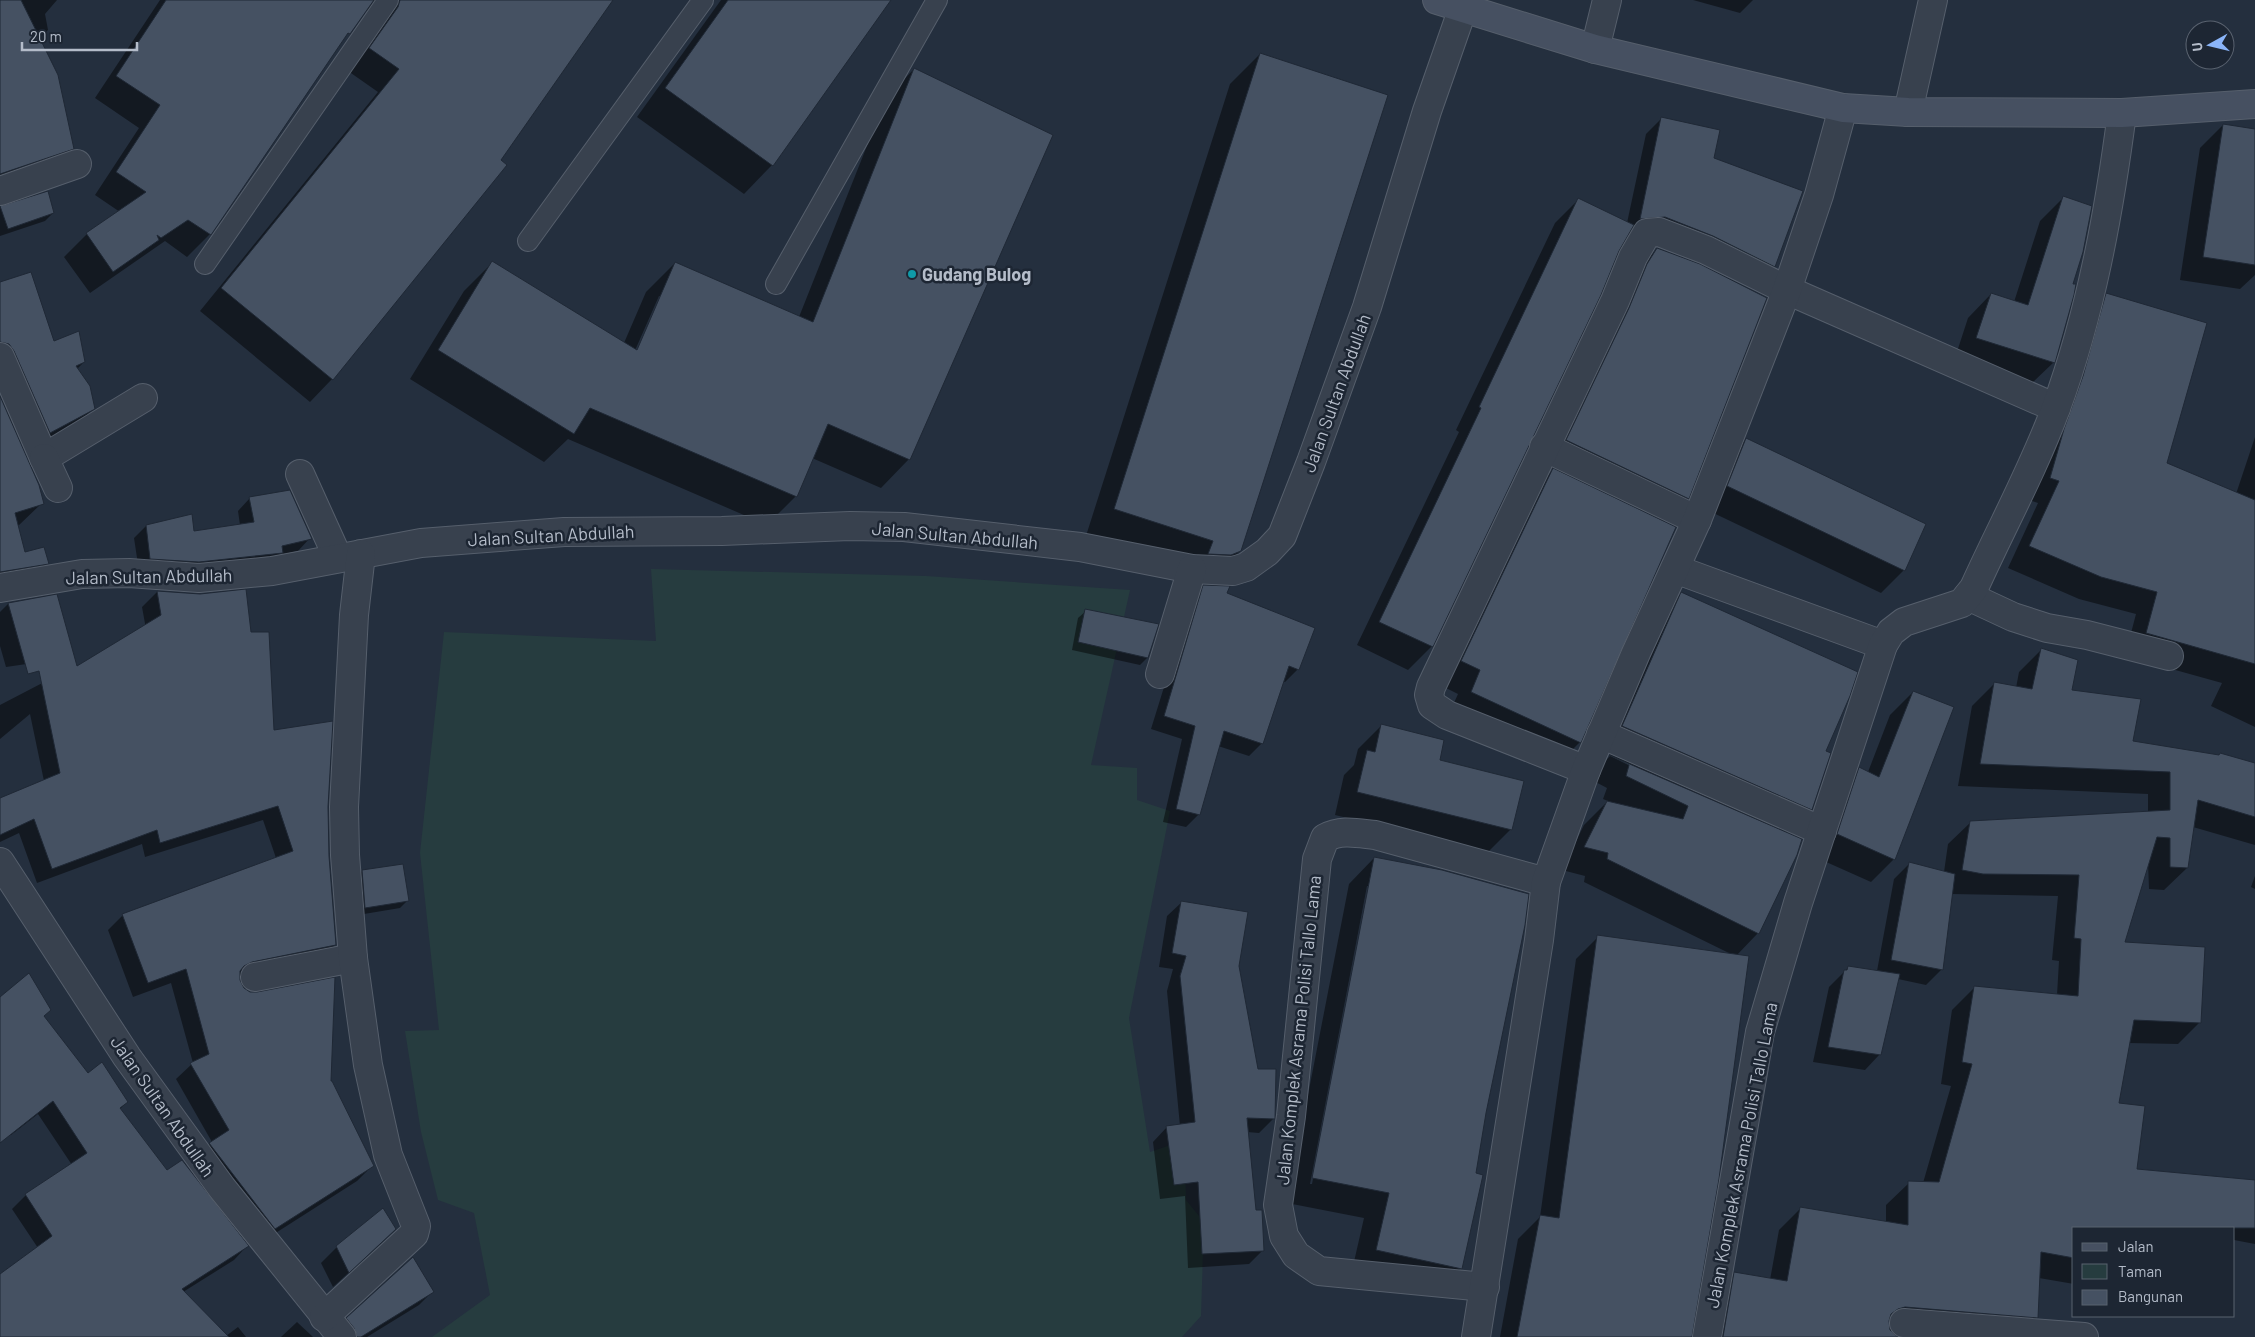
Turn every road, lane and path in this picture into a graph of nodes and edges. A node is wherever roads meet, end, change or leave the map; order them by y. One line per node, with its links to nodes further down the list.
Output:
1 (388, 0): 15 (lane)
2 (703, 0): 14 (lane)
3 (937, 0): 16 (lane)
4 (1607, 0): 7 (street)
5 (1933, 0): 10 (street)
6 (1450, 4): 7 (street); 27 (street, Jalan Sultan Abdullah)
7 (1595, 49): 9 (street)
8 (2255, 104): 11 (street)
9 (1843, 108): 10 (street); 17 (street)
10 (1908, 112): 11 (street)
11 (2122, 113): 20 (street, Jalan Komplek Asrama Polisi Tallo Lama)
12 (77, 164): 13 (street)
13 (0, 191)
14 (528, 241)
15 (205, 264)
16 (776, 284)
17 (1787, 290): 20 (street); 21 (street); 25 (street)
18 (0, 357): 22 (street)
19 (143, 398): 22 (street)
20 (2056, 408): 30 (street, Jalan Komplek Asrama Polisi Tallo Lama)
21 (1544, 448): 25 (street); 35 (street)
22 (44, 458): 24 (street)
23 (300, 474): 26 (street)
24 (58, 488)
25 (1697, 520): 28 (street)
26 (349, 556): 27 (street, Jalan Sultan Abdullah); 29 (street, Jalan Sultan Abdullah); 39 (street)
27 (1192, 569): 33 (street)
28 (1675, 569): 31 (street); 34 (street)
29 (0, 588)
30 (1968, 596): 31 (street, Jalan Komplek Asrama Polisi Tallo Lama); 32 (street)
31 (1883, 645): 36 (street, Jalan Komplek Asrama Polisi Tallo Lama)
32 (2169, 656)
33 (1160, 674)
34 (1601, 734): 35 (street); 36 (street)
35 (1586, 770): 38 (street)
36 (1822, 831): 47 (street, Jalan Komplek Asrama Polisi Tallo Lama)
37 (0, 862): 42 (street, Jalan Sultan Abdullah)
38 (1546, 882): 41 (street); 41 (street, Jalan Komplek Asrama Polisi Tallo Lama)
39 (353, 958): 40 (street); 42 (street)
40 (255, 977)
41 (1485, 1287): 46 (street)
42 (324, 1317): 45 (street, Jalan Sultan Abdullah)
43 (1904, 1323): 44 (street)
44 (2072, 1336)
45 (342, 1337)
46 (1476, 1337)
47 (1707, 1337)

